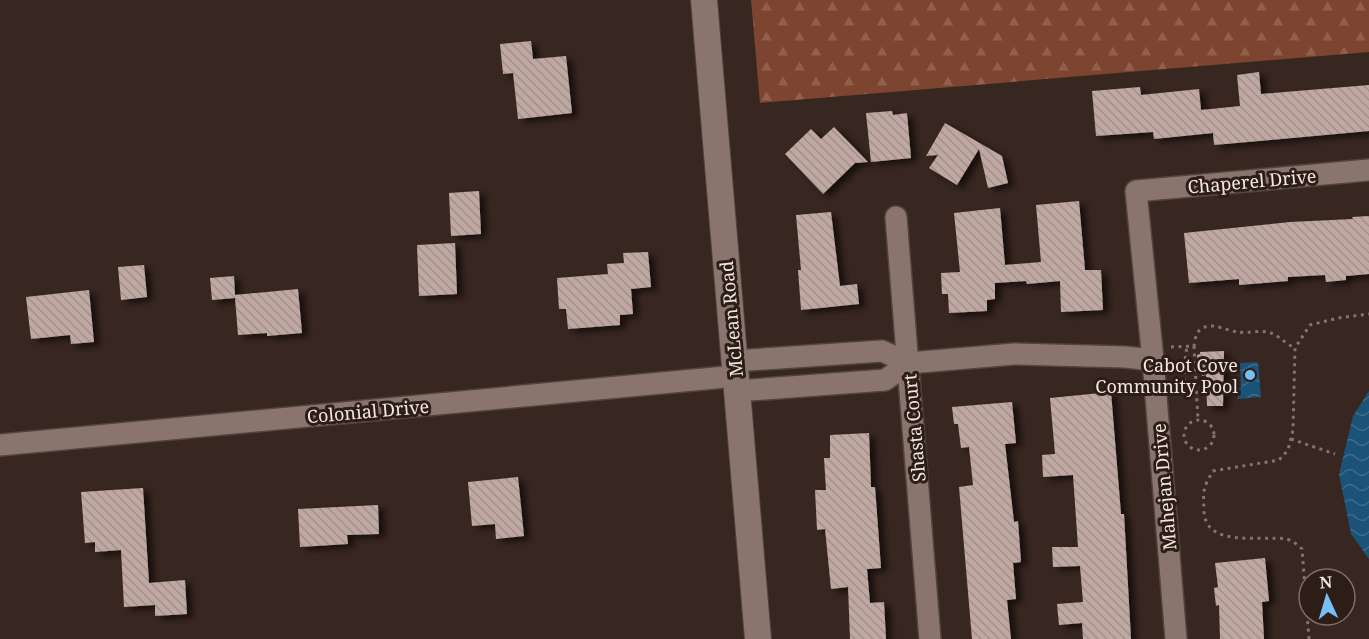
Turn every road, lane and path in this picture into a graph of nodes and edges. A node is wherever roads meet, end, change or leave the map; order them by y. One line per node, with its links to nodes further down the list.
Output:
1 (704, 0): 11 (street, McLean Road)
2 (1369, 170): 3 (street, Chaperel Drive)
3 (1136, 191): 9 (street, Mahejan Drive)
4 (896, 217): 10 (street, Shasta Court)
5 (1369, 314): 8 (path)
6 (1187, 346): 7 (path); 9 (path); 12 (path)
7 (1194, 346): 8 (path); 13 (path)
8 (1295, 348): 14 (path)
9 (1161, 354): 10 (street); 19 (street, Mahejan Drive)
10 (909, 363): 11 (street); 11 (street); 18 (street, Shasta Court)
11 (736, 376): 15 (street, Colonial Drive); 17 (street, McLean Road)
12 (1180, 384)
13 (1198, 421): 13 (path)
14 (1291, 439): 16 (path); 20 (path)
15 (0, 445)
16 (1335, 453)
17 (758, 639)
18 (930, 639)
19 (1176, 639)
20 (1309, 639)

